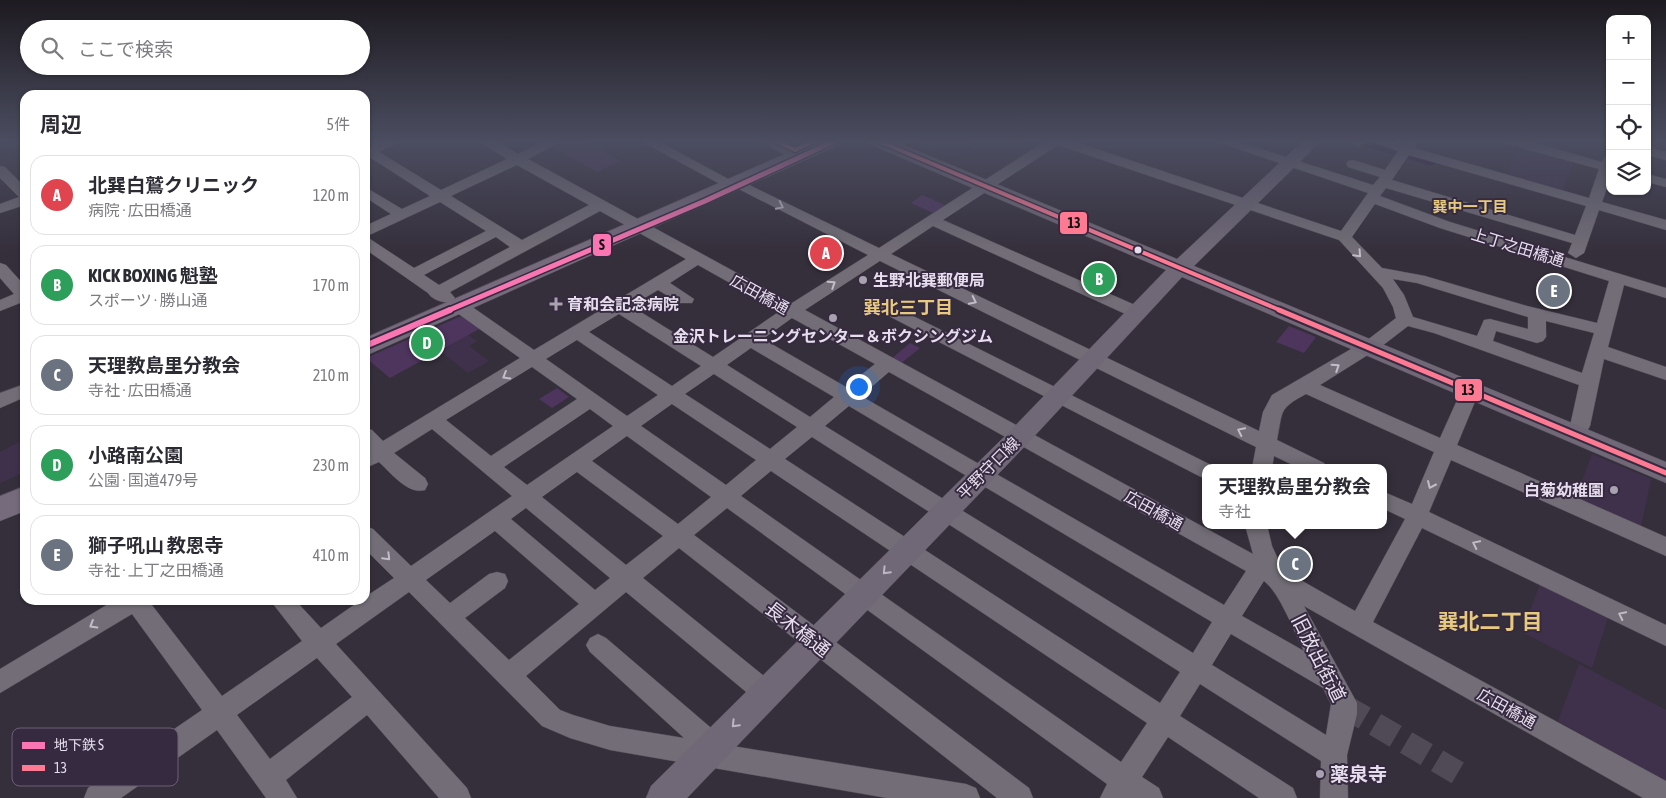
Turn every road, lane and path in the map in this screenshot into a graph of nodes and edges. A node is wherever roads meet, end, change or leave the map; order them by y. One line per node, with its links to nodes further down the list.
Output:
1 (7, 177): 23 (street)
2 (409, 177): 25 (street)
3 (480, 177): 25 (street)
4 (552, 177): 27 (street, 広田橋通)
5 (721, 177): 19 (street)
6 (740, 177): 19 (highway)
7 (743, 177): 19 (highway)
8 (969, 177): 21 (main road)
9 (972, 177): 21 (main road)
10 (1000, 177): 21 (street)
11 (1164, 177): 28 (street)
12 (1277, 177): 28 (main road, 平野守口線)
13 (1344, 177): 22 (street)
14 (1368, 177): 22 (street)
15 (1386, 177): 22 (street)
16 (1490, 177): 30 (street)
17 (1604, 177): 30 (street)
18 (1651, 179): 20 (street)
19 (731, 182): 34 (highway); 46 (street, one-way to 46)
20 (1666, 183)
21 (988, 185): 33 (street); 49 (main road)
22 (1379, 187): 32 (street); 40 (street); 41 (street, 上丁之田橋通)
23 (20, 190)
24 (370, 194): 31 (street)
25 (440, 196): 31 (street); 38 (street)
26 (20, 202): 29 (street)
27 (601, 204): 34 (street, 広田橋通); 44 (street)
28 (1247, 205): 40 (street); 49 (main road, 平野守口線)
29 (0, 209)
30 (1592, 209): 35 (street); 39 (street); 42 (street)
31 (402, 215): 37 (street)
32 (1496, 216): 36 (street); 41 (street)
33 (931, 220): 46 (street); 64 (street)
34 (635, 223): 47 (street, 広田橋通); 59 (highway)
35 (1666, 225)
36 (1532, 227): 42 (street); 45 (street)
37 (370, 230)
38 (497, 231): 44 (street); 52 (street)
39 (1666, 233)
40 (1344, 237): 51 (street, one-way to 51)
41 (1486, 237): 45 (street, 上丁之田橋通)
42 (1580, 241): 48 (street)
43 (370, 246): 52 (street)
44 (522, 247): 59 (street)
45 (1524, 249): 48 (street, 上丁之田橋通)
46 (878, 254): 63 (street, one-way to 46); 76 (street, one-way to 76)
47 (697, 259): 54 (street); 63 (street, 広田橋通)
48 (1573, 264): 53 (street, 上丁之田橋通)
49 (1182, 266): 64 (main road, 平野守口線); 73 (main road)
50 (0, 268): 55 (street)
51 (1378, 272): 65 (street); 66 (street)
52 (412, 275): 59 (street)
53 (1618, 278): 56 (street, 上丁之田橋通); 67 (street)
54 (658, 283): 58 (street); 61 (street)
55 (20, 290)
56 (1666, 293)
57 (20, 298): 60 (street)
58 (686, 299)
59 (449, 300): 69 (highway); 72 (highway); 75 (street)
60 (0, 306)
61 (620, 306): 68 (street); 78 (street)
62 (885, 307): 85 (street)
63 (791, 311): 70 (street); 77 (street, 広田橋通)
64 (1138, 313): 76 (main road, 平野守口線)
65 (1537, 313): 67 (street); 71 (street)
66 (1405, 320): 71 (street); 73 (street)
67 (1603, 330): 74 (street)
68 (577, 332): 75 (street); 84 (street)
69 (370, 334)
70 (751, 340): 78 (street); 86 (street)
71 (1483, 344): 80 (street)
72 (370, 345)
73 (1371, 345): 81 (street, one-way to 73); 83 (main road); 92 (main road)
74 (1598, 350): 79 (street); 80 (street)
75 (532, 359): 87 (street); 89 (street, one-way to 89)
76 (1092, 359): 85 (main road, 平野守口線); 94 (street, one-way to 76)
77 (887, 364): 86 (street); 93 (street, 広田橋通)
78 (714, 365): 84 (street); 91 (street)
79 (1666, 374)
80 (1589, 382): 92 (street)
81 (1305, 386): 94 (street); 95 (street)
82 (20, 392): 88 (street)
83 (1470, 392): 95 (street); 104 (main road)
84 (671, 395): 90 (street); 97 (street)
85 (1058, 395): 93 (main road, 平野守口線); 103 (street)
86 (847, 396): 91 (street); 105 (street)
87 (590, 400): 90 (street); 102 (street)
88 (0, 401)
89 (433, 420): 96 (street); 102 (street)
90 (627, 426): 98 (street); 110 (street)
91 (811, 426): 97 (street); 114 (street)
92 (1580, 426): 99 (main road)
93 (1019, 437): 105 (main road, 平野守口線); 122 (street, 広田橋通)
94 (1267, 444): 100 (street); 101 (street)
95 (1446, 450): 115 (street, one-way to 115); 120 (street)
96 (376, 455): 106 (street)
97 (771, 460): 110 (street); 121 (street)
98 (577, 461): 109 (street); 118 (street, 長木橋通)
99 (1666, 462)
100 (1263, 464)
101 (1309, 464)
102 (490, 467): 109 (street)
103 (1202, 469)
104 (1666, 474)
105 (981, 475): 114 (main road, 平野守口線); 132 (street)
106 (418, 484)
107 (20, 486): 108 (highway)
108 (0, 496)
109 (525, 497): 116 (street); 123 (street)
110 (725, 497): 118 (street); 126 (street)
111 (20, 500): 113 (highway)
112 (1387, 501): 115 (street)
113 (0, 509)
114 (946, 511): 121 (main road, 平野守口線); 138 (street)
115 (1417, 516): 133 (street); 134 (street, one-way to 115)
116 (495, 518): 124 (street); 127 (street)
117 (1257, 529): 122 (street, 旧放出街道)
118 (679, 536): 123 (street); 136 (street, 長木橋通)
119 (370, 540): 124 (street, one-way to 124)
120 (1666, 547)
121 (906, 550): 126 (main road, 平野守口線, one-way to 126); 145 (street)
122 (1267, 572): 132 (street); 133 (street, 広田橋通); 140 (street, 旧放出街道)
123 (626, 578): 127 (street); 142 (street)
124 (409, 579): 131 (street); 135 (street)
125 (497, 581): 131 (street)
126 (864, 595): 136 (main road, 平野守口線); 151 (street)
127 (595, 604): 139 (street)
128 (127, 605): 141 (street, one-way to 141)
129 (139, 605): 144 (street)
130 (285, 605): 135 (street)
131 (449, 617): 139 (street)
132 (1228, 620): 138 (street); 140 (street)
133 (1359, 626): 154 (street, 広田橋通)
134 (1666, 636)
135 (319, 643): 143 (street); 144 (street)
136 (815, 643): 142 (main road, 平野守口線); 159 (street, 長木橋通)
137 (598, 645): 147 (street)
138 (1196, 668): 145 (street); 148 (street)
139 (508, 676): 147 (street)
140 (1333, 681): 148 (street, 旧放出街道)
141 (0, 682)
142 (766, 692): 147 (main road, 平野守口線, one-way to 147)
143 (369, 699): 149 (street); 156 (street)
144 (220, 712): 146 (street); 149 (street)
145 (1164, 719): 151 (street); 161 (street)
146 (178, 743)
147 (703, 754): 157 (main road, 平野守口線); 158 (street)
148 (1334, 755): 153 (street, 旧放出街道)
149 (268, 777): 155 (street)
150 (119, 786): 152 (street)
151 (1120, 789): 160 (street)
152 (107, 795)
153 (1338, 796)
154 (1666, 796)
155 (283, 798)
156 (457, 798)
157 (663, 798)
158 (966, 798)
159 (1019, 798)
160 (1149, 798)
161 (1283, 798)

